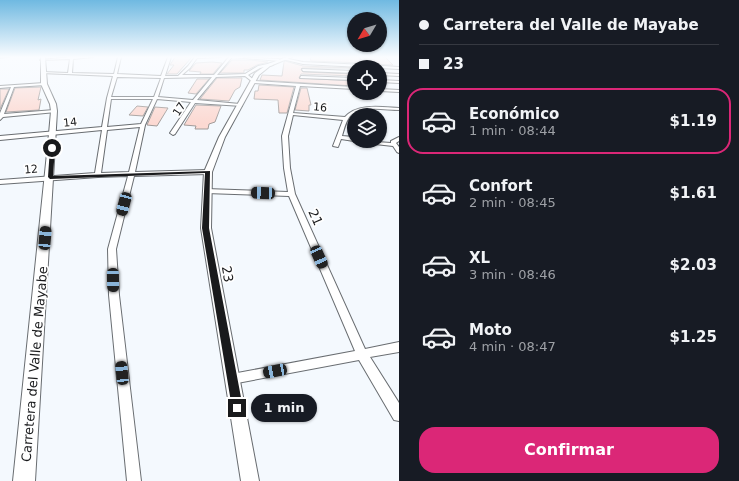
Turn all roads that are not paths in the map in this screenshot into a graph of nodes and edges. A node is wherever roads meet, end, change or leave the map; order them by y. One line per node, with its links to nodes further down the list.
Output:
1 (25, 79): 12 (street)
2 (46, 79): 22 (main road, Carretera del Valle de Mayabe)
3 (113, 79): 17 (street)
4 (162, 79): 18 (street)
5 (210, 79): 19 (street, 17)
6 (249, 79): 20 (street, 23)
7 (268, 79): 10 (street)
8 (346, 79): 10 (street)
9 (387, 81): 11 (street)
10 (300, 82): 14 (street); 23 (street, 21)
11 (399, 82)
12 (13, 86): 13 (street); 24 (street)
13 (0, 87)
14 (347, 87)
15 (387, 90): 16 (street)
16 (399, 91)
17 (109, 98): 18 (street); 27 (street)
18 (156, 98): 19 (street); 26 (street)
19 (194, 101): 20 (street); 28 (street, 17)
20 (240, 105): 37 (street, 23)
21 (399, 109): 25 (street)
22 (54, 111): 24 (street); 29 (main road, Carretera del Valle de Mayabe)
23 (292, 114): 25 (street, 16); 43 (street, 21)
24 (1, 117)
25 (346, 119): 30 (street)
26 (143, 125): 27 (street, 14); 38 (street)
27 (104, 128): 29 (street, 14); 39 (street)
28 (173, 133)
29 (53, 134): 31 (street, 14); 40 (main road, Carretera del Valle de Mayabe)
30 (340, 137): 32 (street); 34 (street)
31 (0, 138)
32 (347, 138)
33 (399, 139): 36 (street)
34 (336, 146)
35 (387, 146): 36 (street)
36 (398, 149)
37 (208, 172): 38 (street, 12); 42 (street, 23)
38 (132, 173): 39 (street, 12); 49 (street)
39 (98, 175): 40 (street, 12)
40 (50, 177): 41 (street, 12); 48 (main road, Carretera del Valle de Mayabe)
41 (0, 182)
42 (206, 191): 43 (street); 46 (street, 23)
43 (292, 194): 45 (street, 21)
44 (399, 347): 45 (street)
45 (362, 355): 46 (street); 47 (street, 21)
46 (232, 379): 50 (street, 23)
47 (399, 415)
48 (24, 481)
49 (134, 481)
50 (250, 481)

